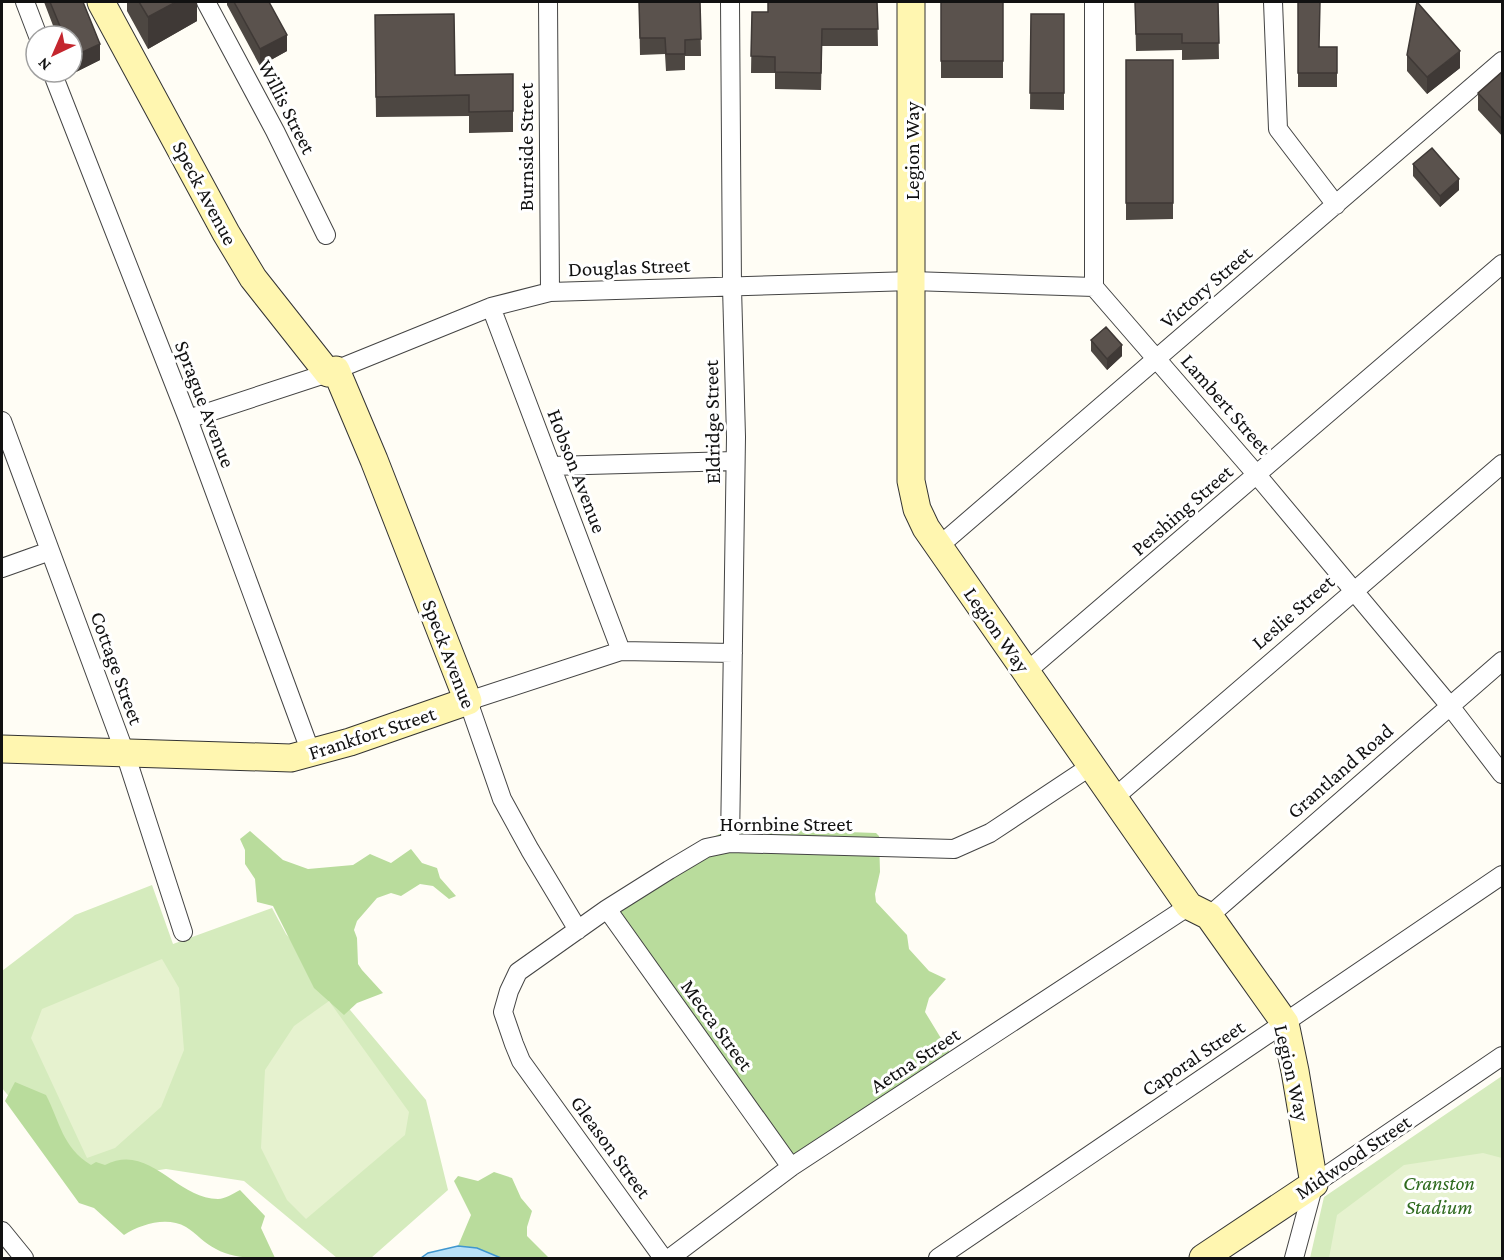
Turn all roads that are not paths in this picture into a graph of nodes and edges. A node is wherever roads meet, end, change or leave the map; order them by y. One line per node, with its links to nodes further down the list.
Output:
1 (25, 2): 9 (street)
2 (102, 2): 21 (street, Speck Avenue)
3 (206, 2): 13 (street, Willis Street)
4 (548, 2): 18 (street, Burnside Street)
5 (730, 2): 16 (street, Eldridge Street)
6 (911, 2): 15 (street, Legion Way)
7 (1094, 2): 17 (street)
8 (1273, 2): 12 (street)
9 (33, 24)
10 (1503, 61): 12 (street, Victory Street)
11 (57, 84): 22 (street, Sprague Avenue)
12 (1336, 205): 20 (street, Victory Street)
13 (326, 235)
14 (1503, 264): 27 (street, Pershing Street)
15 (912, 281): 16 (street, Douglas Street); 17 (street, Douglas Street); 28 (street, Legion Way)
16 (732, 286): 18 (street, Douglas Street); 24 (street, Eldridge Street)
17 (1094, 287): 20 (street, Lambert Street)
18 (550, 292): 19 (street, Douglas Street)
19 (491, 307): 21 (street, Douglas Street); 26 (street, Hobson Avenue)
20 (1158, 358): 27 (street, Lambert Street); 28 (street, Victory Street)
21 (332, 371): 22 (street, Douglas Street); 36 (street, Speck Avenue)
22 (188, 419): 40 (street, Sprague Avenue)
23 (2, 422): 29 (street, Cottage Street)
24 (735, 461): 26 (street); 33 (street, Eldridge Street)
25 (1503, 464): 31 (street, Leslie Street)
26 (551, 466): 32 (street, Hobson Avenue)
27 (1257, 475): 31 (street, Lambert Street); 35 (street, Pershing Street)
28 (939, 546): 35 (street, Legion Way)
29 (50, 551): 30 (street); 39 (street, Cottage Street)
30 (2, 568)
31 (1353, 590): 37 (street, Lambert Street); 43 (street, Leslie Street)
32 (621, 651): 33 (street, Frankfort Street); 36 (street, Frankfort Street)
33 (733, 653): 44 (street, Eldridge Street)
34 (1503, 661): 37 (street, Grantland Road)
35 (1026, 672): 41 (street, Legion Way)
36 (468, 701): 40 (street, Frankfort Street); 48 (street, Speck Avenue)
37 (1450, 706): 42 (street, Lambert Street); 47 (street, Grantland Road)
38 (2, 749): 39 (street, Frankfort Street)
39 (125, 753): 40 (street, Frankfort Street); 49 (street, Cottage Street)
40 (311, 753)
41 (1091, 766): 43 (street, Legion Way); 44 (street, Hornbine Street)
42 (1503, 774)
43 (1114, 796): 47 (street, Legion Way)
44 (730, 843): 46 (street, Hornbine Street)
45 (1503, 875): 50 (street, Caporal Street)
46 (607, 909): 48 (street, Hornbine Street); 53 (street, Mecca Street)
47 (1199, 911): 50 (street, Legion Way); 53 (street, Aetna Street)
48 (578, 930): 52 (street, Hornbine Street)
49 (183, 932)
50 (1285, 1023): 54 (street, Legion Way); 59 (street, Caporal Street)
51 (1503, 1056): 54 (street, Midwood Street)
52 (521, 1061): 57 (street, Gleason Street)
53 (791, 1167): 58 (street, Aetna Street)
54 (1314, 1184): 60 (street, Midwood Street); 61 (street)
55 (2, 1230): 56 (street)
56 (24, 1258)
57 (663, 1258)
58 (670, 1258)
59 (938, 1258)
60 (1203, 1258)
61 (1294, 1258)

